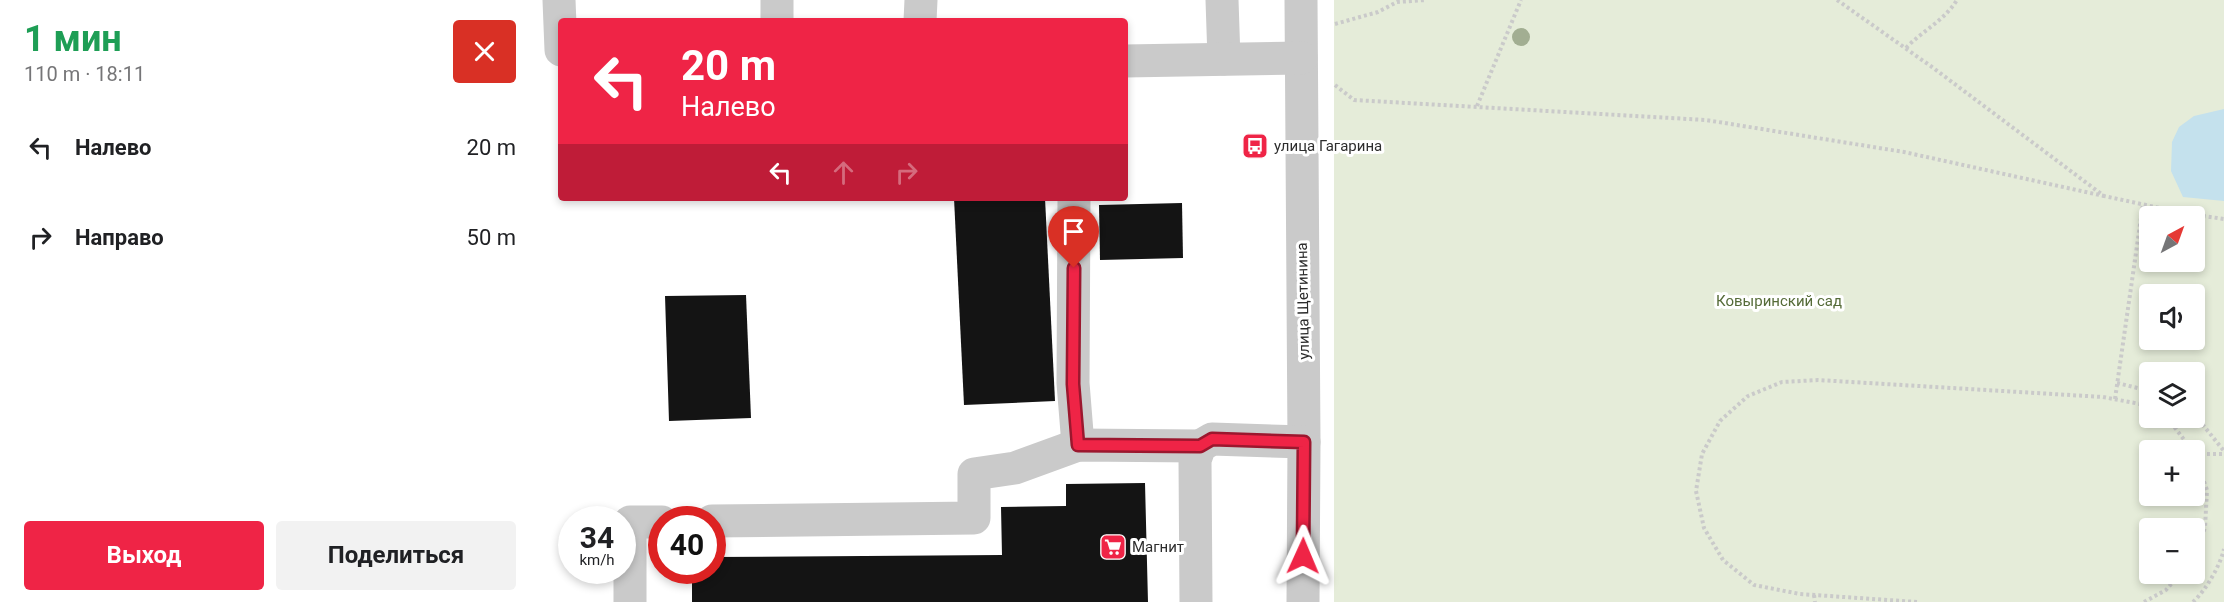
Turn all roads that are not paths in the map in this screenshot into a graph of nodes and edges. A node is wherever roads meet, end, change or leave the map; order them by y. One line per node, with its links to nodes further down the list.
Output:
1 (559, 0): 6 (street)
2 (777, 0): 7 (street)
3 (921, 0): 8 (street)
4 (1222, 0): 10 (street)
5 (1301, 0): 9 (street, улица Щетинина)
6 (560, 18)
7 (777, 18)
8 (921, 18)
9 (1301, 46): 10 (street); 13 (street, улица Щетинина)
10 (1224, 59): 11 (street)
11 (1128, 61)
12 (1074, 201): 14 (street)
13 (1304, 442): 15 (street); 20 (street, улица Щетинина)
14 (1078, 445): 15 (street); 16 (street)
15 (1200, 446): 19 (street)
16 (726, 521)
17 (648, 522): 18 (street)
18 (630, 602)
19 (1196, 602)
20 (1303, 602)

